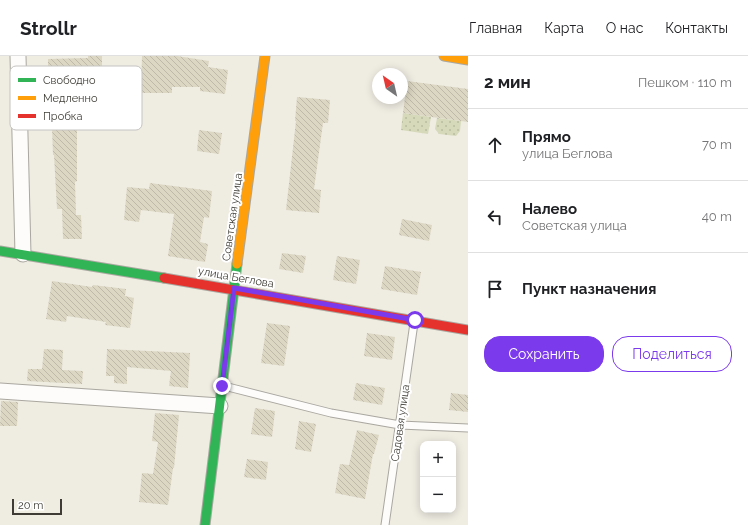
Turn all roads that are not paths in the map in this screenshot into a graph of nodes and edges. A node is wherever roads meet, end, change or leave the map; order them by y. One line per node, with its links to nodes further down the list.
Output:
1 (18, 56): 5 (street)
2 (265, 56): 9 (street, Советская улица)
3 (444, 56): 4 (street)
4 (468, 60)
5 (18, 66)
6 (20, 130): 8 (street)
7 (0, 251): 8 (street, улица Беглова)
8 (23, 254): 9 (street, улица Беглова)
9 (234, 288): 10 (street, улица Беглова); 12 (street, Советская улица)
10 (415, 320): 11 (street, улица Беглова); 15 (lane, Садовая улица)
11 (468, 330)
12 (222, 386): 14 (street, Советская улица); 15 (lane)
13 (0, 391): 14 (street)
14 (220, 406): 17 (street, Советская улица)
15 (400, 425): 16 (lane); 18 (lane, Садовая улица)
16 (468, 428)
17 (205, 525)
18 (385, 525)

